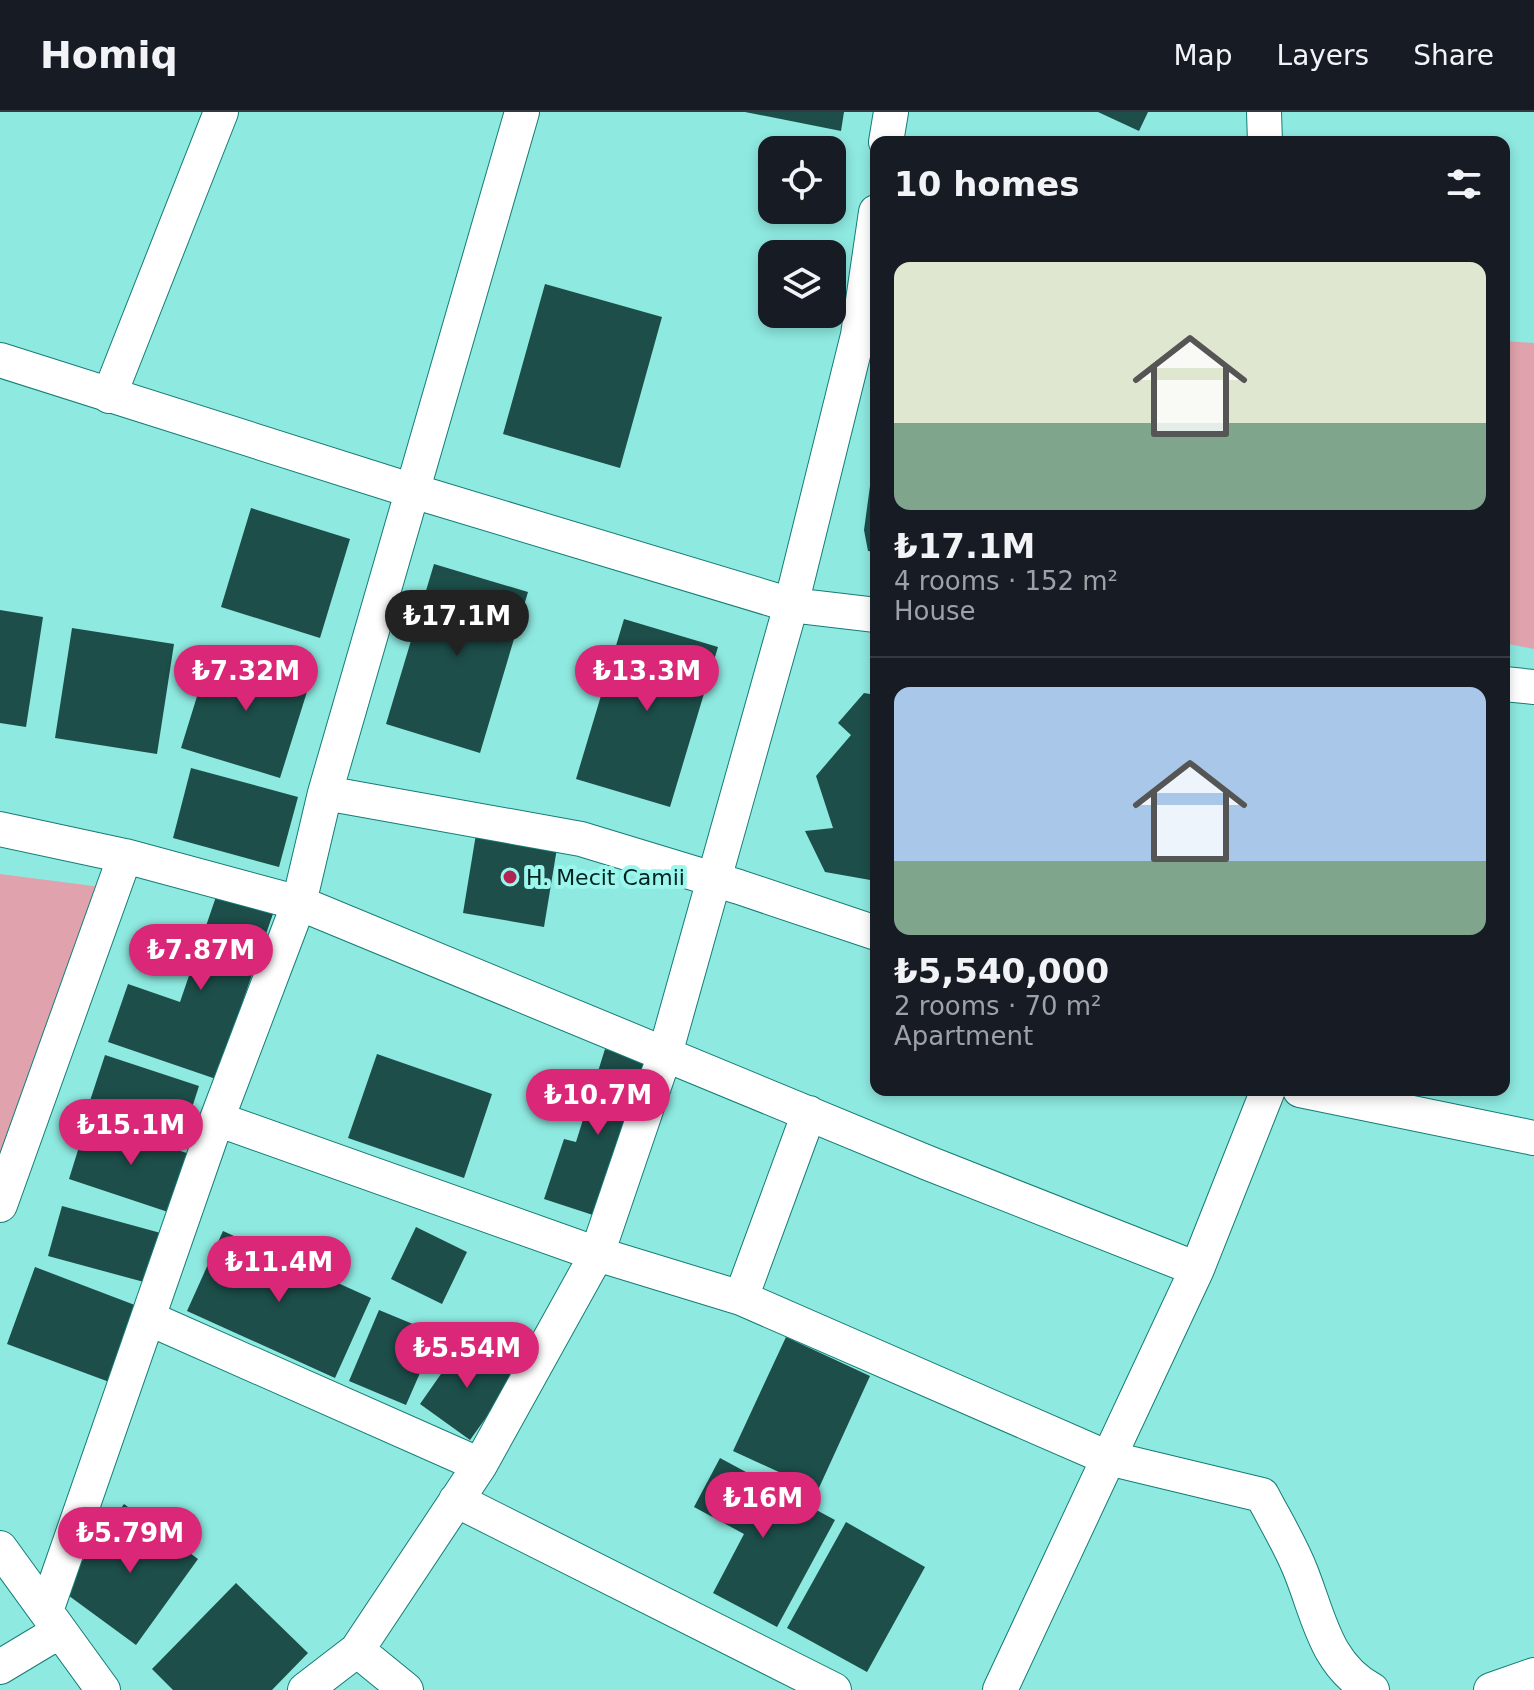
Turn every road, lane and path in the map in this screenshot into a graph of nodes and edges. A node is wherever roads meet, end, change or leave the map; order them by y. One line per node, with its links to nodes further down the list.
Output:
1 (221, 112): 10 (street)
2 (522, 112): 11 (street)
3 (891, 112): 5 (street)
4 (1264, 112): 6 (street)
5 (887, 136)
6 (1265, 136)
7 (870, 295): 8 (street)
8 (867, 336): 12 (street)
9 (0, 360): 10 (street)
10 (109, 396): 11 (street)
11 (413, 491): 12 (street); 16 (street)
12 (791, 605): 13 (street); 19 (street)
13 (870, 614)
14 (1510, 685): 15 (street)
15 (1534, 687)
16 (325, 793): 19 (street); 20 (street)
17 (0, 829): 18 (street)
18 (125, 856): 20 (street); 28 (street)
19 (713, 879): 21 (street); 22 (street)
20 (299, 903): 22 (street); 26 (street)
21 (870, 931)
22 (665, 1054): 25 (street); 29 (street)
23 (1266, 1096): 30 (street)
24 (1329, 1096): 27 (street)
25 (809, 1113): 30 (street); 31 (street)
26 (217, 1119): 29 (street); 32 (street)
27 (1534, 1138)
28 (0, 1205)
29 (597, 1254): 31 (street); 34 (street)
30 (1197, 1269): 33 (street)
31 (741, 1298): 33 (street)
32 (148, 1318): 34 (street); 37 (street)
33 (1108, 1458): 45 (street); 46 (street)
34 (480, 1465): 35 (street)
35 (456, 1500): 38 (street); 44 (street)
36 (0, 1548): 37 (street)
37 (53, 1621): 39 (street); 41 (street)
38 (357, 1650): 42 (street); 43 (street)
39 (0, 1667)
40 (1534, 1675): 47 (street)
41 (103, 1690)
42 (305, 1690)
43 (406, 1690)
44 (834, 1690)
45 (1000, 1690)
46 (1372, 1690)
47 (1491, 1690)

